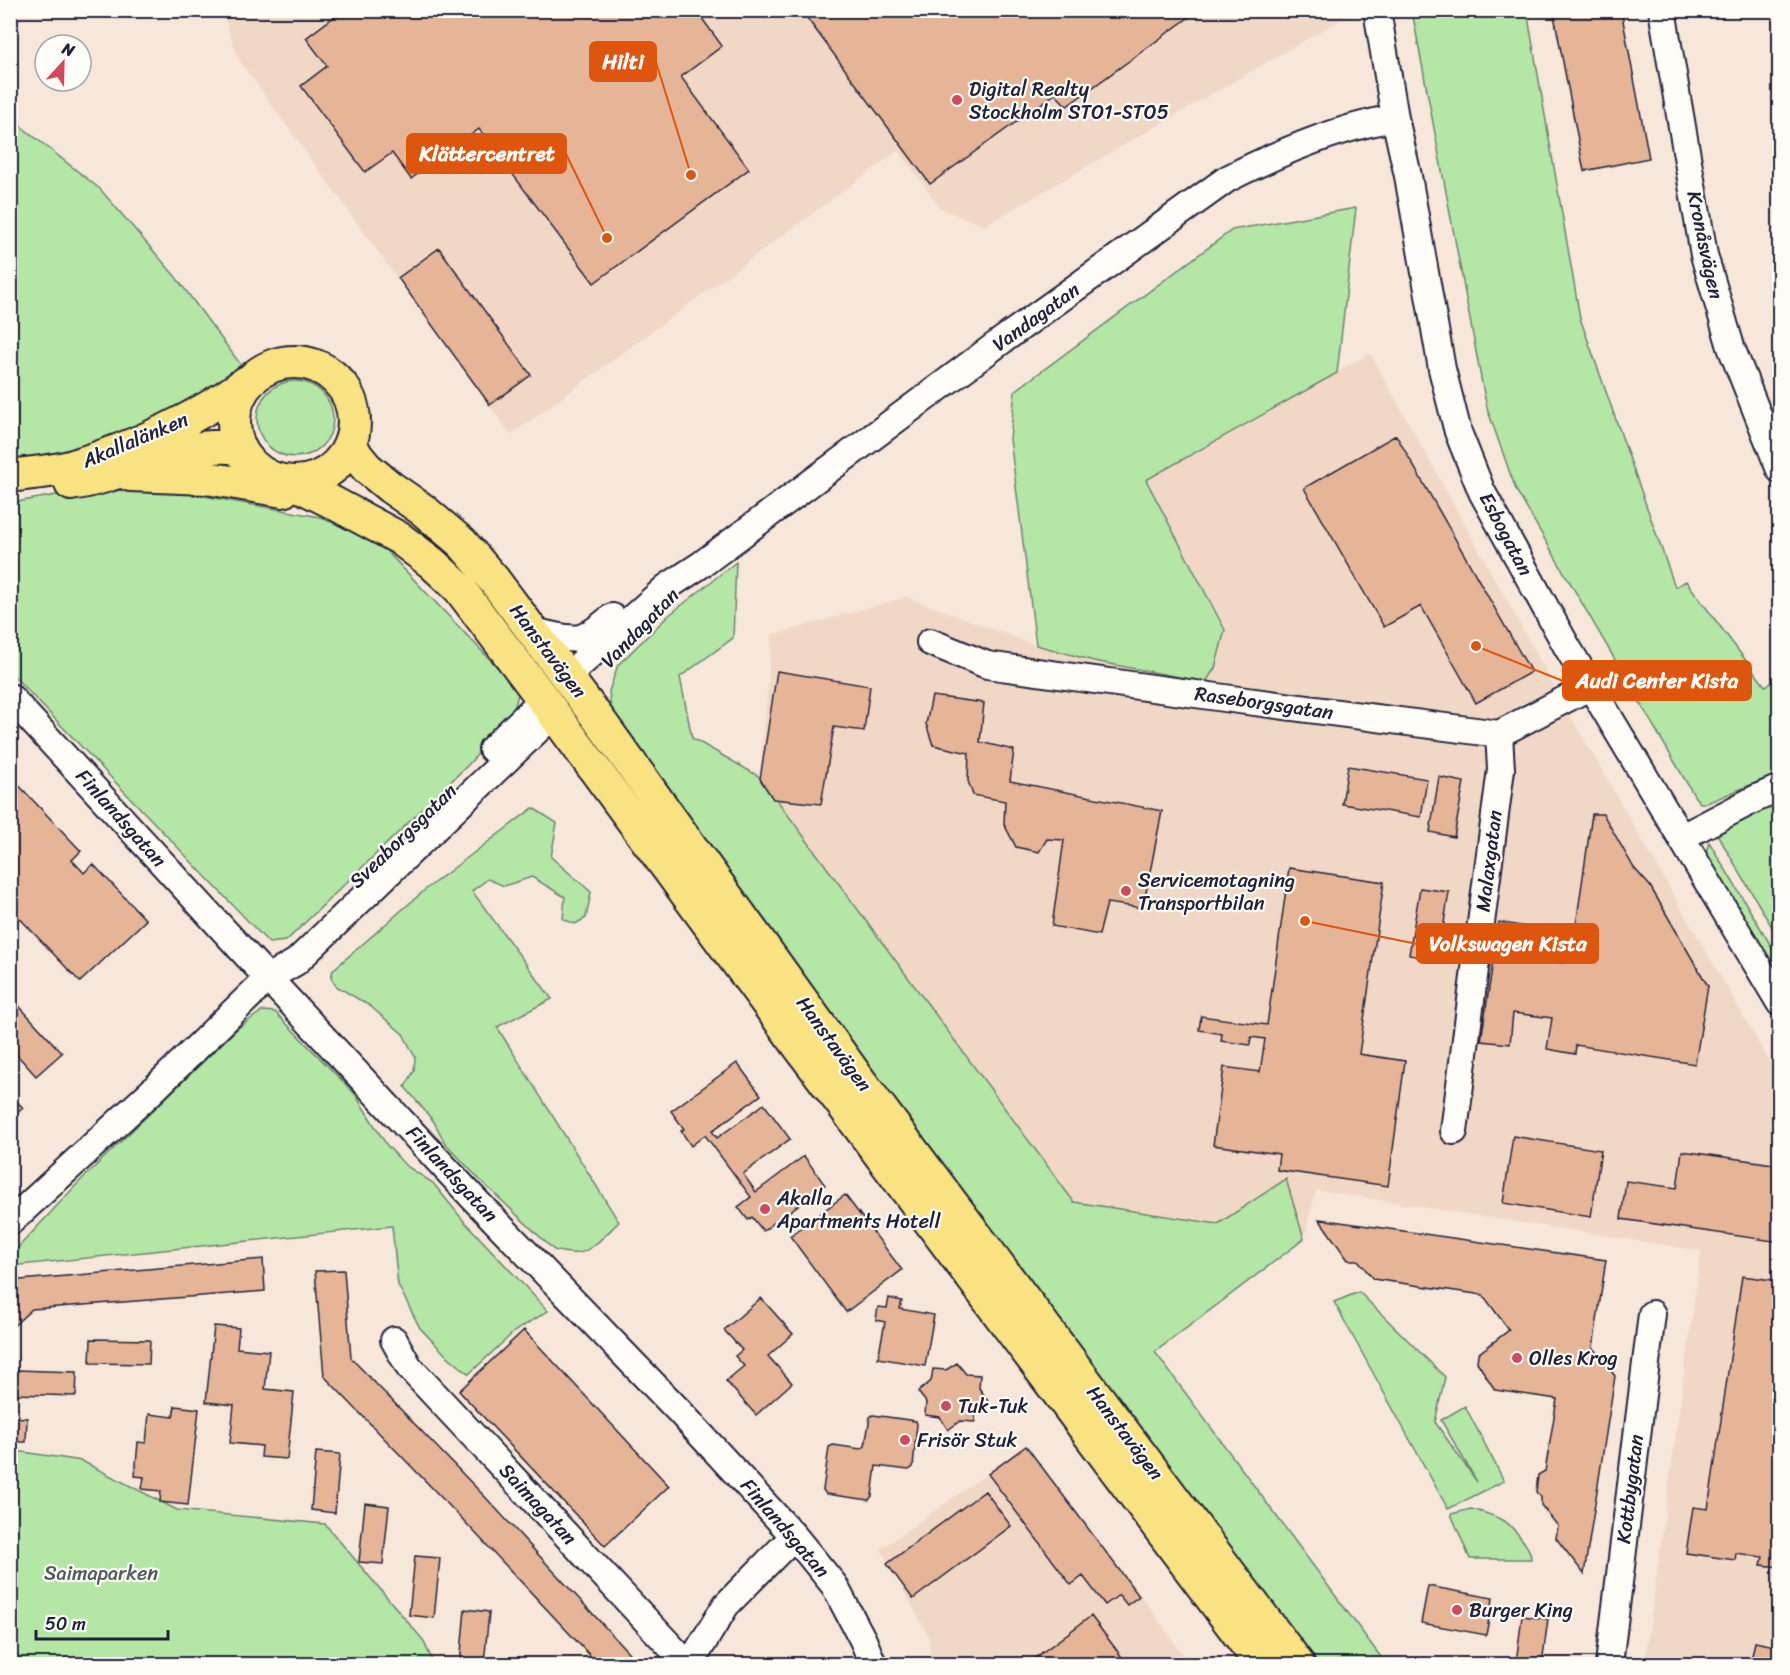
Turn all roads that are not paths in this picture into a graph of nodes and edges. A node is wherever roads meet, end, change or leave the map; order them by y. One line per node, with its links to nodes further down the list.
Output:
1 (1377, 10): 3 (street, Esbogatan)
2 (1662, 10): 7 (street, Kronåsvägen)
3 (1395, 118): 13 (street, Vandagatan); 18 (street, Esbogatan)
4 (251, 380): 5 (main road); 6 (main road); 9 (main road, Akallalänken)
5 (350, 443): 10 (main road); 15 (main road, Hanstavägen)
6 (239, 448): 8 (main road, Akallalänken); 10 (main road)
7 (1779, 470)
8 (114, 474): 11 (main road, Akallalänken); 12 (main road)
9 (10, 476)
10 (292, 482): 12 (main road, Hanstavägen)
11 (10, 493)
12 (328, 500): 20 (main road, Hanstavägen)
13 (702, 564): 14 (street, Vandagatan); 17 (street, Vandagatan)
14 (667, 587): 15 (street, Vandagatan); 17 (street, Vandagatan)
15 (532, 630): 17 (main road, Hanstavägen)
16 (930, 642): 21 (street, Raseborgsgatan)
17 (572, 684): 20 (main road); 34 (main road, Hanstavägen)
18 (1591, 686): 21 (street); 23 (street, Esbogatan)
19 (10, 697): 24 (street, Finlandsgatan)
20 (549, 706): 24 (street, Sveaborgsgatan); 33 (main road, Hanstavägen)
21 (1499, 734): 26 (street, Malaxgatan)
22 (1779, 788): 23 (street)
23 (1682, 837): 25 (street, Esbogatan)
24 (268, 978): 27 (street, Sveaborgsgatan); 30 (street, Finlandsgatan)
25 (1779, 1002)
26 (1454, 1131)
27 (10, 1222)
28 (1652, 1314): 35 (street, Kottbygatan)
29 (394, 1340): 31 (street, Saimagatan)
30 (794, 1536): 31 (street); 32 (street, Finlandsgatan)
31 (688, 1665)
32 (873, 1665)
33 (1261, 1665)
34 (1298, 1665)
35 (1608, 1665)

